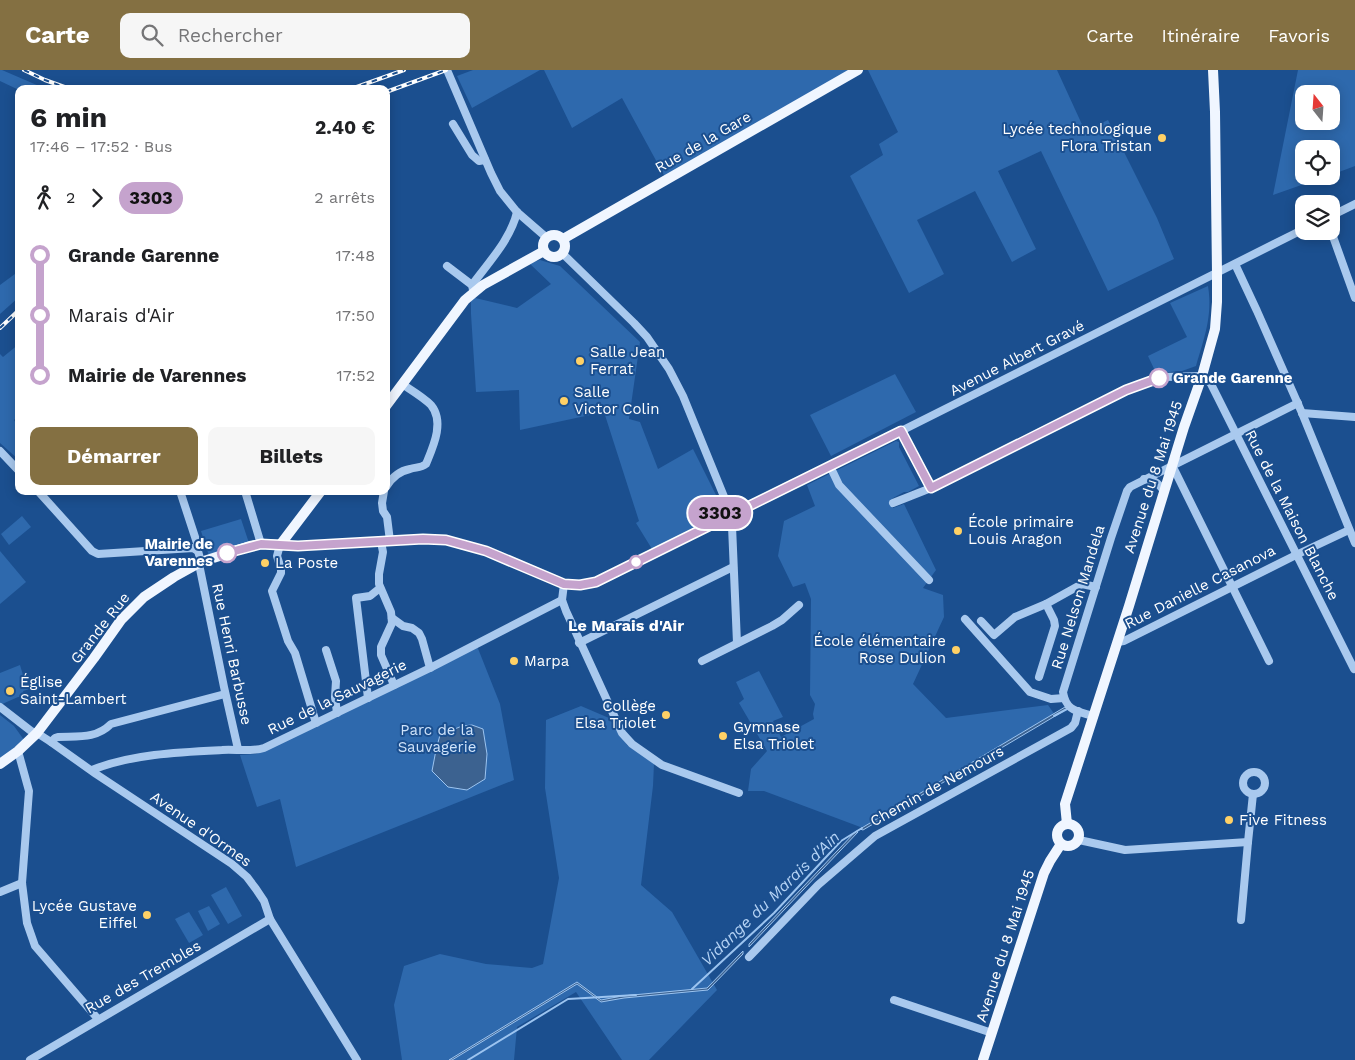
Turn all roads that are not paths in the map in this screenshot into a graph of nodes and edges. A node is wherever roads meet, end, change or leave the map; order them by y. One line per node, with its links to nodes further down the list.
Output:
1 (447, 70): 5 (street)
2 (858, 70): 11 (main road, Rue de la Gare)
3 (1213, 70): 17 (main road, Avenue du 8 Mai 1945)
4 (453, 124): 5 (street)
5 (485, 160): 7 (street)
6 (1355, 204): 8 (street)
7 (517, 212): 10 (street); 18 (street)
8 (1340, 212)
9 (1295, 234): 15 (street, Avenue Albert Gravé)
10 (547, 238): 11 (main road); 13 (main road)
11 (563, 240): 14 (main road)
12 (1334, 240): 19 (street)
13 (544, 252): 14 (main road); 18 (main road)
14 (563, 254): 42 (street)
15 (1234, 264): 17 (street, Avenue Albert Gravé); 23 (street)
16 (447, 266): 18 (street)
17 (1217, 272): 20 (main road, Avenue du 8 Mai 1945); 26 (street, Avenue Albert Gravé)
18 (473, 288): 21 (main road)
19 (1355, 298)
20 (1202, 376): 27 (street, Rue de la Maison Blanche); 29 (main road, Avenue du 8 Mai 1945); 34 (street)
21 (402, 384): 22 (main road); 33 (street)
22 (390, 400)
23 (1298, 403): 24 (street); 27 (street, Rue Nelson Mandela)
24 (1302, 413): 25 (street); 46 (street)
25 (1355, 417)
26 (901, 431): 30 (street, Avenue Albert Gravé); 34 (street)
27 (1236, 434): 29 (street, Rue Nelson Mandela); 53 (street, Rue de la Maison Blanche)
28 (0, 452): 31 (street)
29 (1172, 465): 32 (street, Rue Nelson Mandela); 35 (main road, Avenue du 8 Mai 1945); 60 (street)
30 (830, 466): 43 (street, Avenue Albert Gravé); 56 (street)
31 (15, 467)
32 (1144, 479): 35 (street); 58 (street, Rue Nelson Mandela)
33 (390, 481)
34 (931, 488): 41 (street)
35 (1164, 491): 67 (main road, Avenue du 8 Mai 1945)
36 (42, 495): 52 (street)
37 (181, 495): 52 (street, Rue Henri Barbusse)
38 (246, 495): 50 (street)
39 (318, 495): 51 (main road)
40 (383, 495): 47 (street)
41 (893, 503)
42 (727, 504): 43 (street); 44 (street)
43 (741, 510): 45 (street)
44 (720, 518): 45 (street); 57 (street)
45 (732, 526): 55 (street)
46 (1350, 530): 49 (street); 53 (street, Rue Danielle Casanova)
47 (390, 541): 48 (street); 57 (street)
48 (381, 542): 51 (street); 59 (street)
49 (1355, 543)
50 (261, 544): 51 (main road, Grande Rue); 54 (main road, Grande Rue)
51 (280, 545): 84 (street)
52 (198, 551): 54 (street, Rue Henri Barbusse)
53 (1296, 555): 60 (street, Rue Danielle Casanova); 74 (street, Rue de la Maison Blanche)
54 (200, 563): 77 (street, Rue Henri Barbusse); 85 (main road, Grande Rue)
55 (734, 567): 68 (street); 69 (street)
56 (929, 580)
57 (564, 584): 61 (street)
58 (1096, 587): 63 (street); 79 (street, Rue Nelson Mandela)
59 (380, 588): 64 (street); 78 (street)
60 (1232, 588): 67 (street, Rue Danielle Casanova); 71 (street)
61 (562, 600): 68 (street); 73 (street, Rue de la Sauvagerie)
62 (799, 604): 69 (street)
63 (1046, 604): 66 (street); 75 (street)
64 (392, 618): 73 (street); 76 (street)
65 (965, 619): 79 (street)
66 (981, 621)
67 (1117, 642): 83 (main road, Avenue du 8 Mai 1945)
68 (580, 643): 91 (street)
69 (737, 643): 72 (street)
70 (326, 650): 82 (street)
71 (1269, 660)
72 (702, 661)
73 (430, 668): 76 (street, Rue de la Sauvagerie)
74 (1354, 669)
75 (1039, 677)
76 (394, 685): 78 (street, Rue de la Sauvagerie)
77 (225, 694): 86 (street); 87 (street, Rue Henri Barbusse)
78 (368, 698): 82 (street, Rue de la Sauvagerie)
79 (1064, 698): 81 (street)
80 (0, 708): 85 (street, Avenue d'Ormes)
81 (1078, 712): 83 (street); 101 (street, Chemin de Nemours)
82 (337, 713): 84 (street, Rue de la Sauvagerie)
83 (1093, 716): 93 (main road, Avenue du 8 Mai 1945)
84 (316, 723): 87 (street, Rue de la Sauvagerie)
85 (37, 733): 86 (street, Avenue d'Ormes); 88 (main road, Grande Rue)
86 (51, 742): 90 (street, Avenue d'Ormes)
87 (238, 749): 90 (street, Rue de la Sauvagerie)
88 (18, 751): 89 (main road, Grande Rue); 97 (street)
89 (0, 764)
90 (92, 770): 99 (street, Avenue d'Ormes)
91 (739, 793)
92 (1253, 794): 95 (street)
93 (1067, 824): 94 (main road); 96 (main road)
94 (1078, 840): 95 (street); 96 (main road)
95 (1248, 842): 100 (street)
96 (1062, 844): 104 (main road, Avenue du 8 Mai 1945)
97 (22, 882): 98 (street); 103 (street)
98 (0, 892)
99 (270, 919): 103 (street, Rue des Trembles); 106 (street, Avenue d'Ormes)
100 (1241, 920)
101 (749, 957)
102 (894, 1000): 104 (street)
103 (98, 1019): 105 (street, Rue des Trembles)
104 (992, 1033): 107 (main road, Avenue du 8 Mai 1945)
105 (30, 1060)
106 (357, 1060)
107 (983, 1060)

